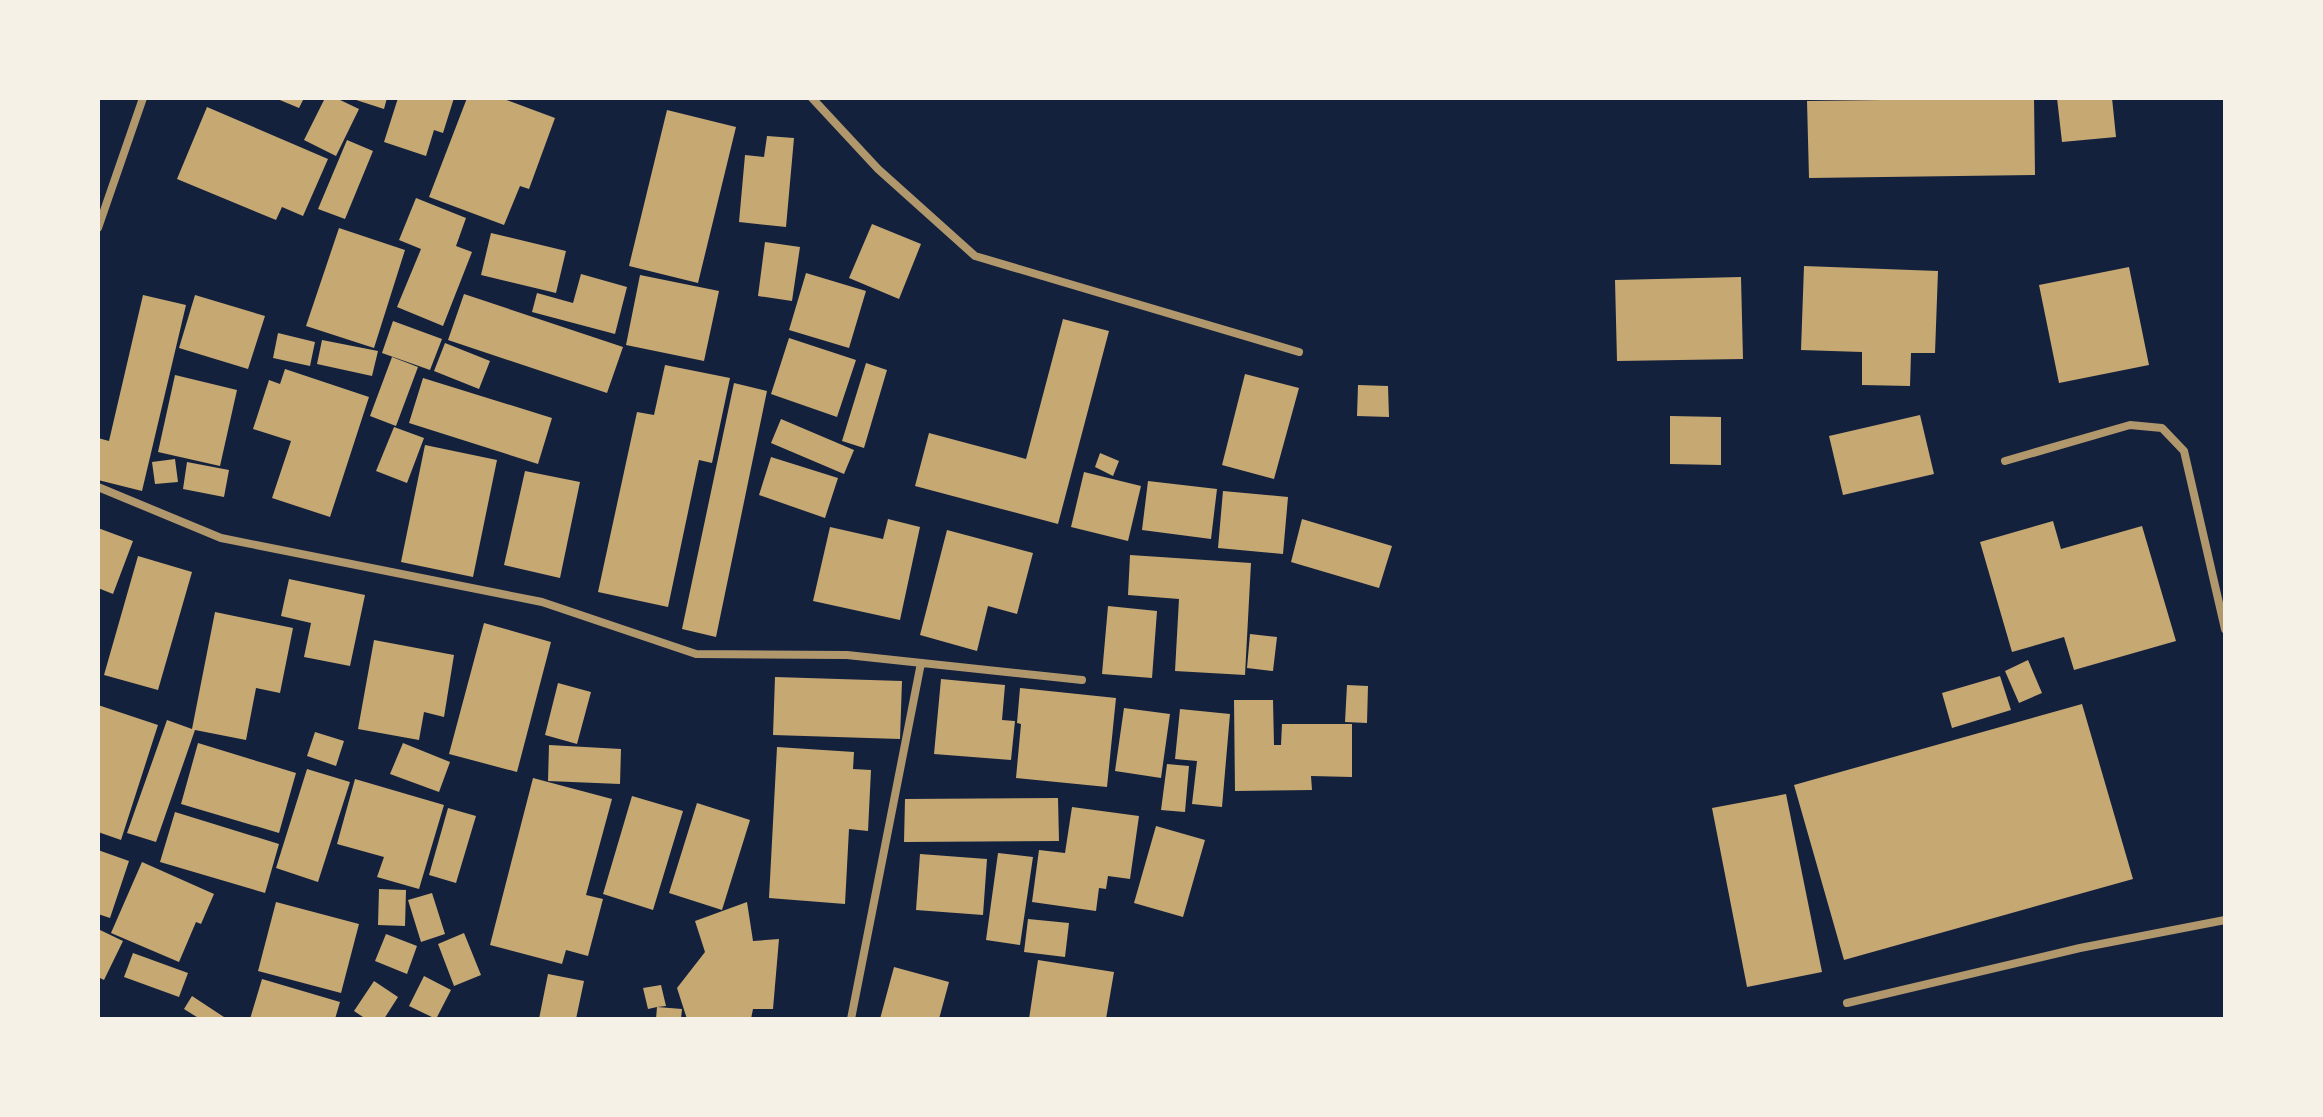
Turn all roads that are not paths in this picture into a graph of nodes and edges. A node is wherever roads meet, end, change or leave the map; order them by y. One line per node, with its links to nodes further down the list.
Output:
1 (143, 98): 3 (street)
2 (812, 98): 4 (street)
3 (98, 228)
4 (1299, 352)
5 (2005, 461): 7 (street)
6 (98, 487): 8 (street)
7 (2225, 629)
8 (921, 663): 9 (street); 12 (street)
9 (1082, 680)
10 (2225, 920): 11 (street)
11 (1847, 1003)
12 (851, 1019)

